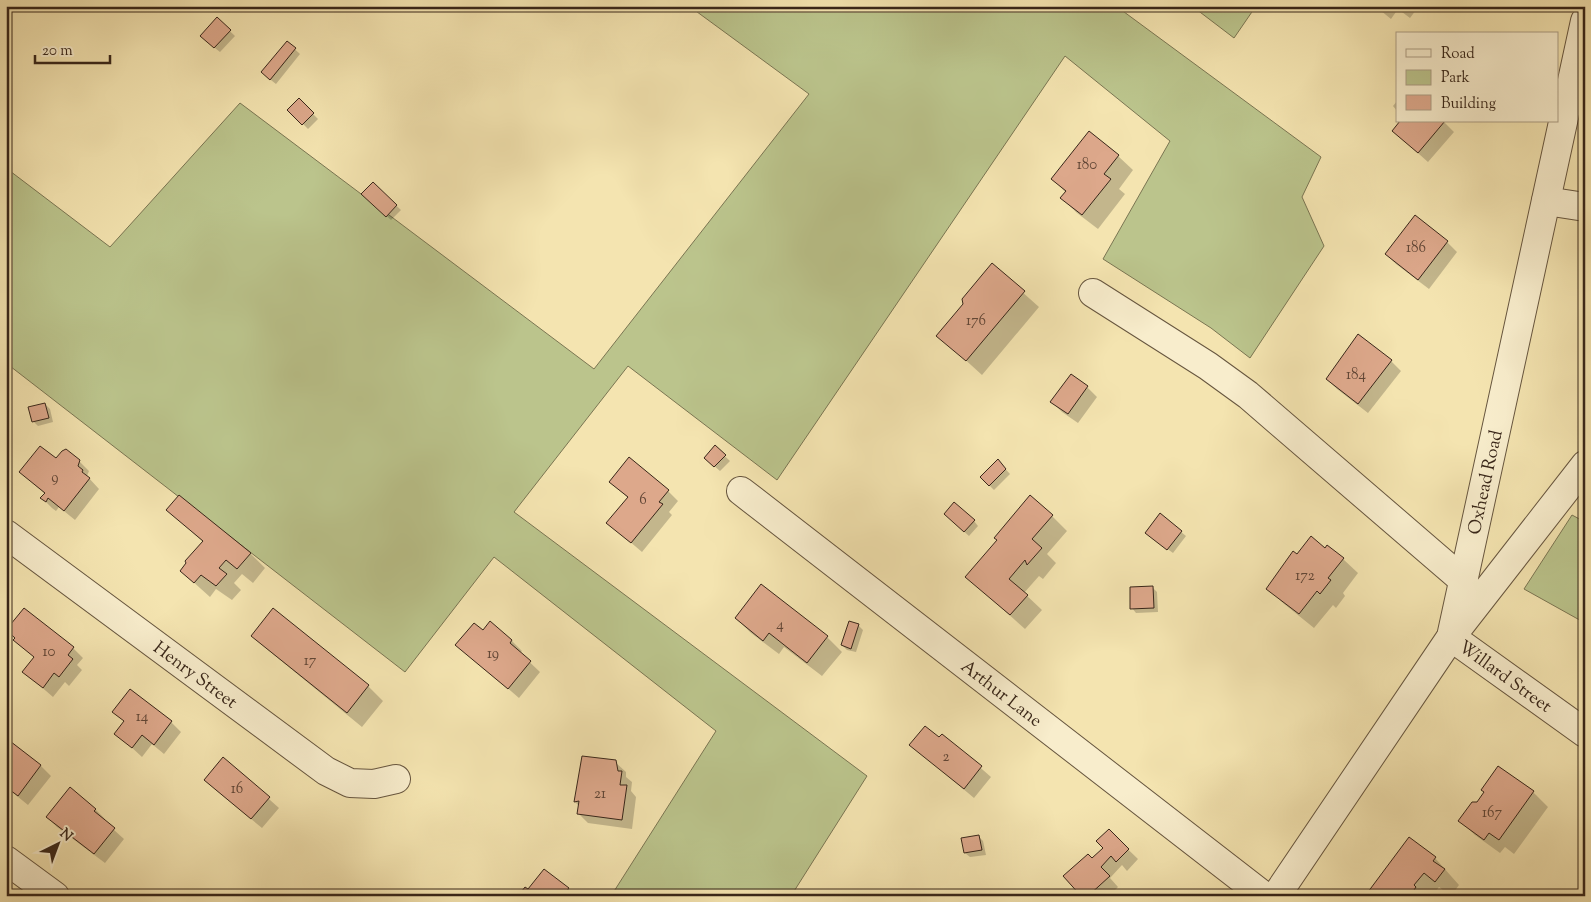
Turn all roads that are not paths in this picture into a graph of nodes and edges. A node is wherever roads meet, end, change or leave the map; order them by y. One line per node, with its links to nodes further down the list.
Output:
1 (1585, 21): 2 (street, Oxhead Road)
2 (1546, 201): 3 (street); 8 (street, Oxhead Road)
3 (1585, 208)
4 (1093, 293): 8 (street)
5 (1585, 465): 9 (street)
6 (741, 491): 14 (street, Arthur Lane)
7 (6, 534): 11 (street, Henry Street)
8 (1464, 581): 9 (street, Oxhead Road)
9 (1451, 637): 10 (street, Willard Street); 15 (street, Oxhead Road)
10 (1585, 733)
11 (396, 779)
12 (6, 860): 13 (street)
13 (56, 896)
14 (1264, 896)
15 (1276, 896)

